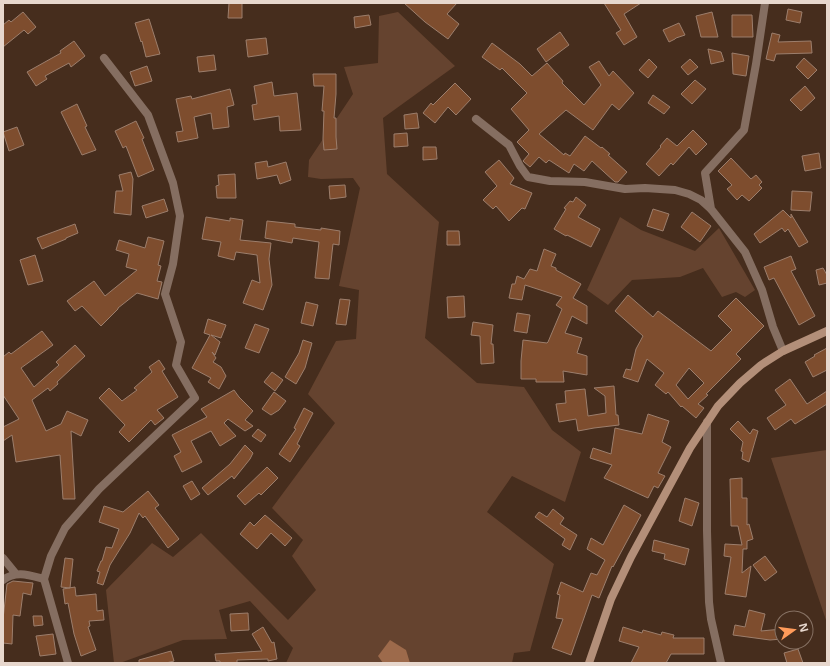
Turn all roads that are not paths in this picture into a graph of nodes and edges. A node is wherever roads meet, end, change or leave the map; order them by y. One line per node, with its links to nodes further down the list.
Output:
1 (765, 3): 4 (street)
2 (104, 58): 10 (street)
3 (476, 119): 4 (street)
4 (711, 209): 6 (street)
5 (827, 331): 6 (main road)
6 (783, 351): 7 (main road)
7 (707, 422): 13 (main road); 14 (street)
8 (3, 558): 9 (street)
9 (16, 574): 10 (street); 11 (street)
10 (44, 579): 12 (street)
11 (3, 580)
12 (68, 663)
13 (589, 663)
14 (721, 663)

